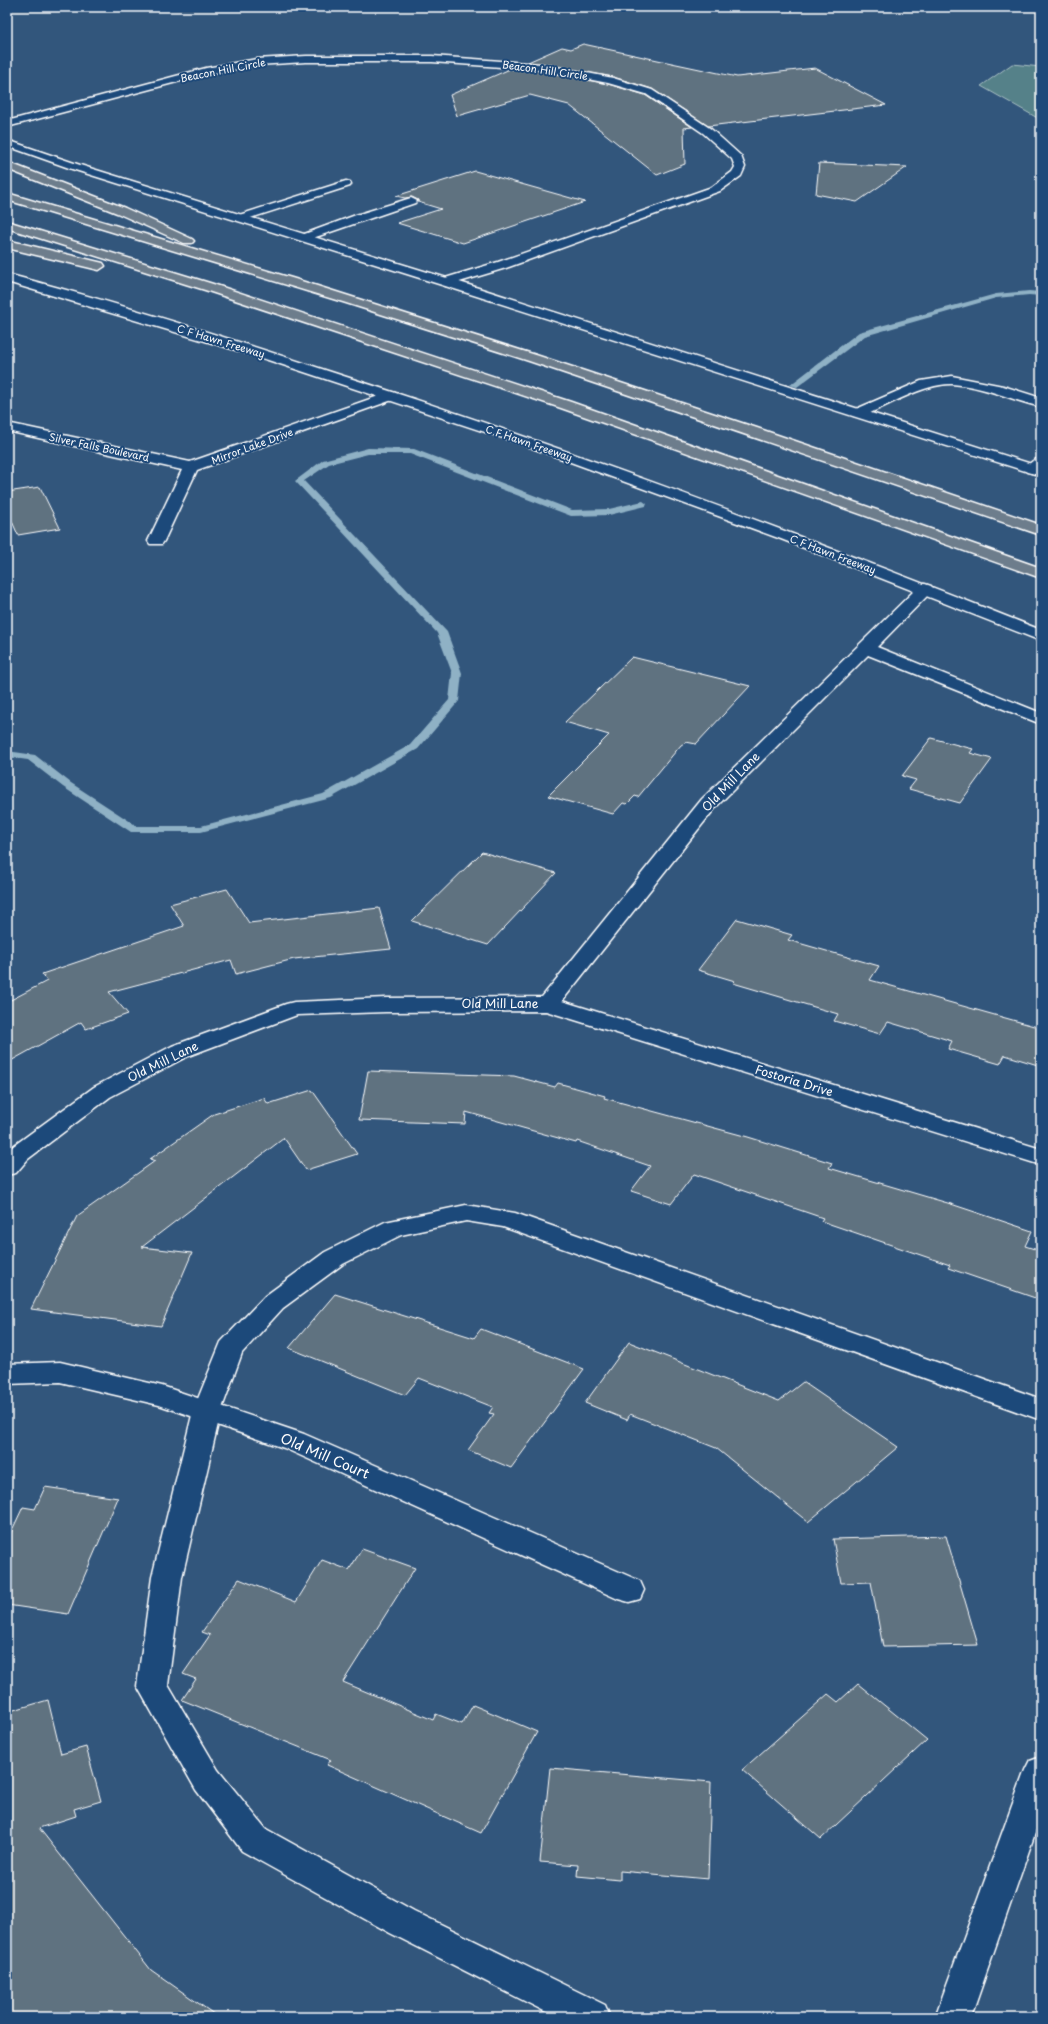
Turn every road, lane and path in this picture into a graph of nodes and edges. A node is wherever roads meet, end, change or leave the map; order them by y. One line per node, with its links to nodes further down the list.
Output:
1 (7, 124): 13 (street, Beacon Hill Circle)
2 (7, 143): 7 (street)
3 (7, 165): 11 (highway)
4 (346, 184): 7 (street)
5 (7, 196): 11 (highway)
6 (411, 201): 9 (street)
7 (240, 218): 9 (street)
8 (7, 224): 14 (highway)
9 (303, 238): 13 (street)
10 (7, 244): 14 (highway)
11 (230, 263): 21 (highway)
12 (7, 278): 15 (street, C F Hawn Freeway)
13 (446, 282): 17 (street)
14 (210, 287): 25 (highway)
15 (390, 396): 19 (street, Mirror Lake Drive); 26 (street, C F Hawn Freeway)
16 (1041, 403): 17 (street)
17 (859, 413): 20 (street)
18 (7, 427): 19 (street, Silver Falls Boulevard)
19 (191, 467): 24 (street)
20 (1038, 468)
21 (1000, 516): 22 (highway); 23 (highway)
22 (1041, 525)
23 (1041, 530)
24 (156, 541)
25 (1041, 573)
26 (925, 589): 27 (street, C F Hawn Freeway); 28 (street, Old Mill Lane)
27 (1041, 636)
28 (865, 648): 29 (street); 30 (street, Old Mill Lane)
29 (1041, 719)
30 (548, 1004): 31 (street, Fostoria Drive); 32 (street, Old Mill Lane)
31 (1041, 1157)
32 (7, 1168)
33 (7, 1374): 35 (street, Old Mill Court)
34 (1041, 1410): 35 (street)
35 (207, 1411): 36 (street, Old Mill Court); 38 (street)
36 (629, 1590)
37 (1041, 1770): 39 (street)
38 (592, 2017)
39 (953, 2017)

